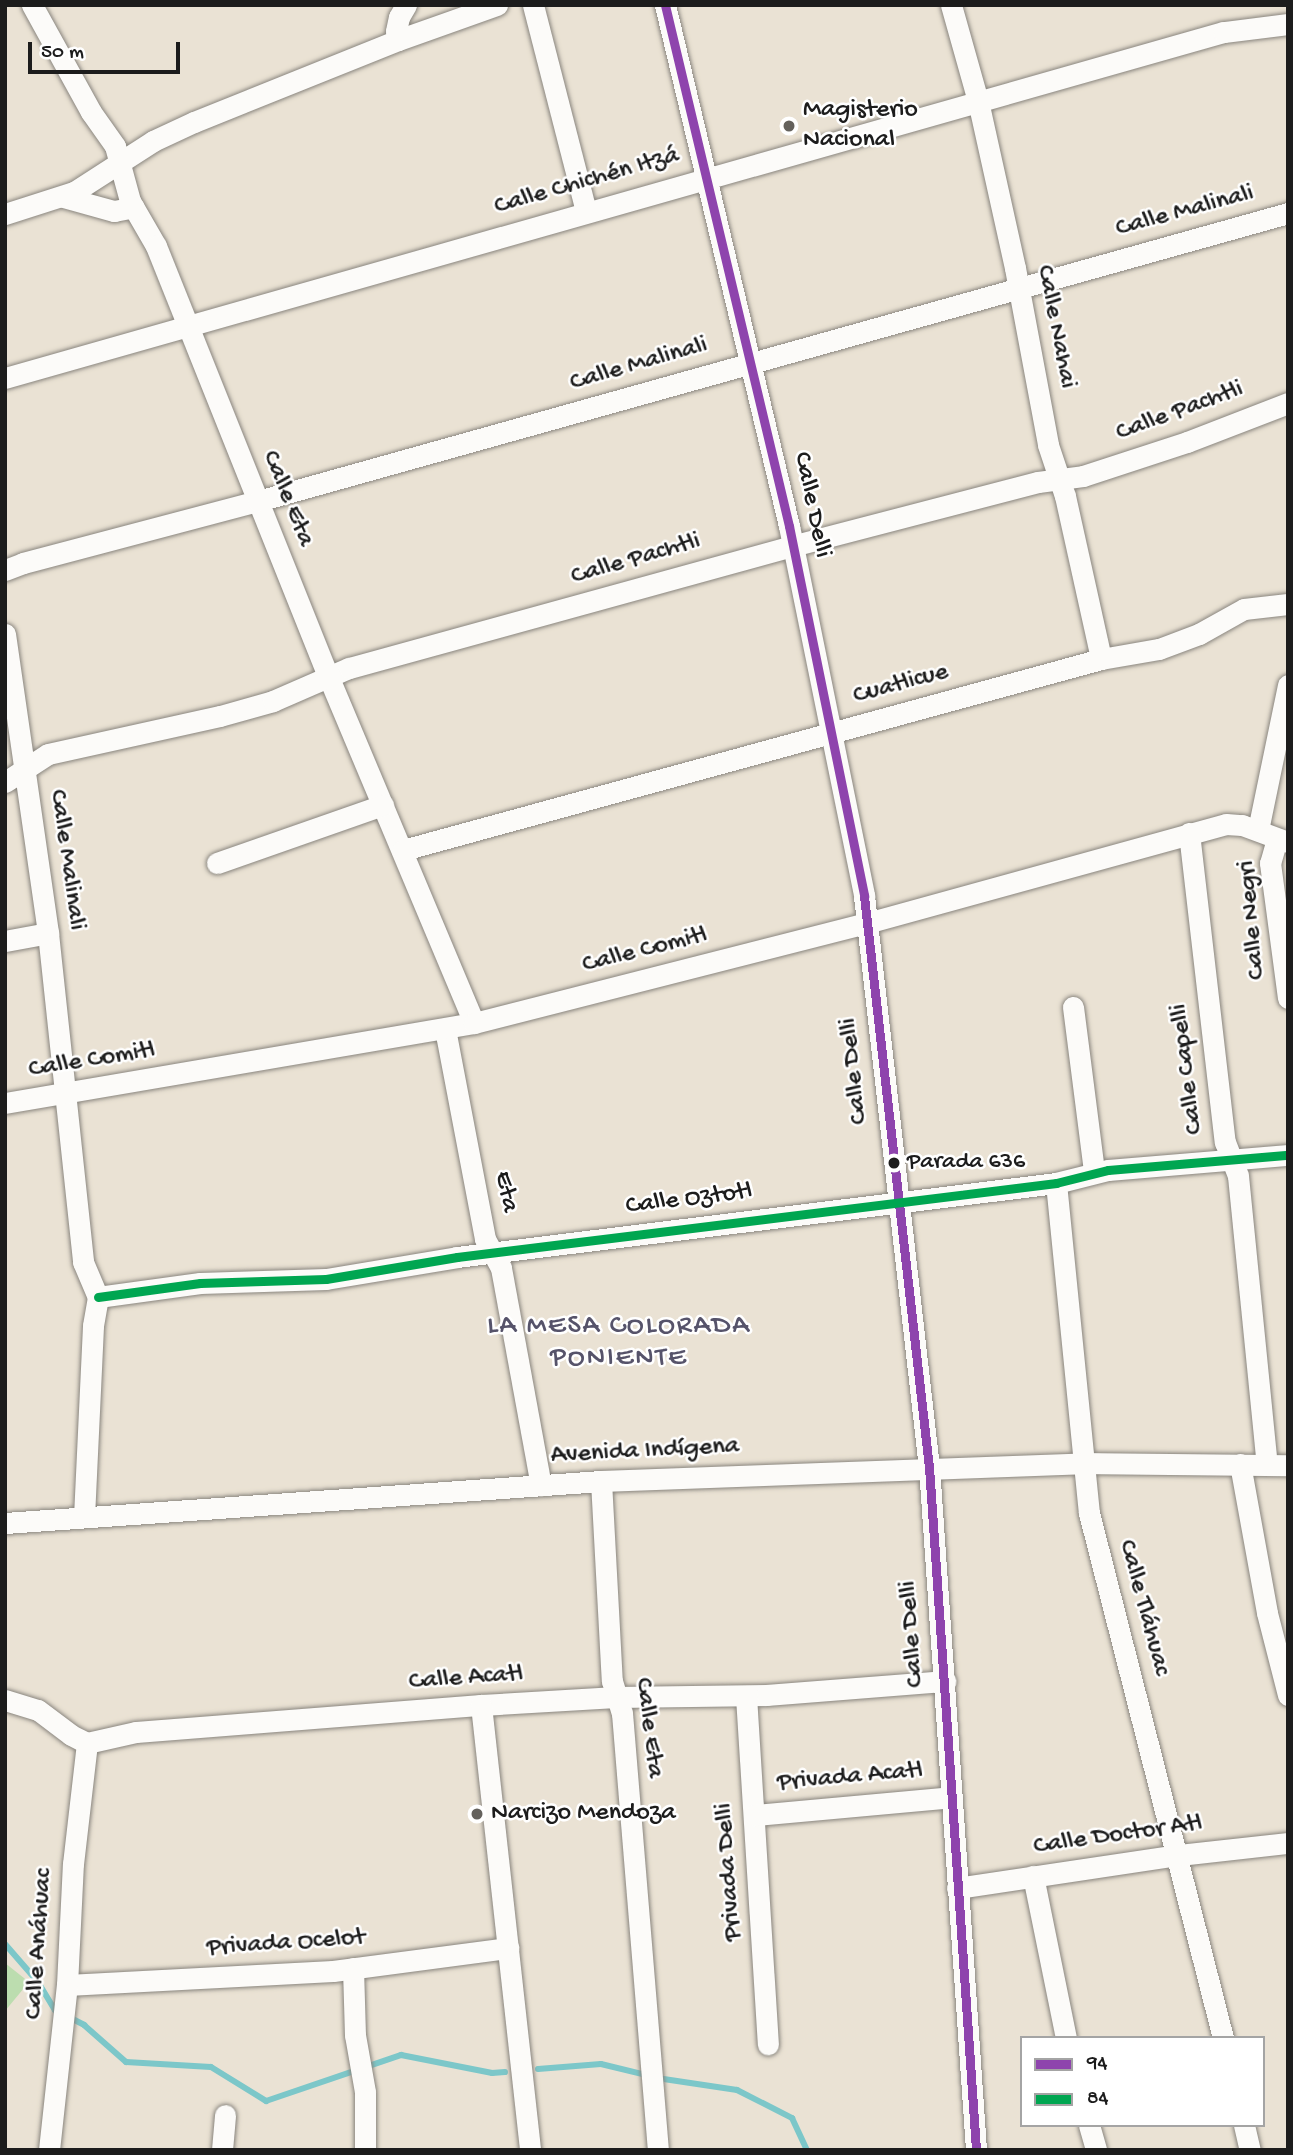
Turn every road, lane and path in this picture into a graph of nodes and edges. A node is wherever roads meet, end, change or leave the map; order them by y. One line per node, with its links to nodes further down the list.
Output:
1 (32, 5): 10 (street, Calle Eta)
2 (406, 5): 8 (street)
3 (497, 5): 8 (street)
4 (533, 5): 14 (street)
5 (665, 5): 11 (street, Calle Delli)
6 (951, 5): 9 (street, Calle Nahai)
7 (1288, 24): 9 (street, Calle Chichén Itzá)
8 (398, 40): 10 (street)
9 (978, 100): 11 (street, Calle Chichén Itzá); 17 (street, Calle Nahai)
10 (121, 164): 12 (street); 13 (street, Calle Eta)
11 (704, 178): 14 (street, Calle Chichén Itzá); 19 (street, Calle Delli)
12 (63, 197): 13 (street); 16 (street)
13 (134, 207): 18 (street, Calle Eta)
14 (586, 212): 18 (street, Calle Chichén Itzá)
15 (1288, 213): 17 (street, Calle Malinali)
16 (5, 215)
17 (1018, 287): 19 (street, Calle Malinali); 22 (street, Calle Nahai)
18 (187, 326): 20 (street, Calle Chichén Itzá); 23 (street, Calle Eta)
19 (750, 363): 23 (street, Calle Malinali); 24 (street, Calle Delli)
20 (5, 378)
21 (1288, 403): 22 (street, Calle Pachtli)
22 (1059, 479): 24 (street, Calle Pachtli); 28 (street, Calle Nahai)
23 (258, 501): 25 (street, Calle Malinali); 29 (street, Calle Eta)
24 (792, 546): 29 (street, Calle Pachtli); 31 (street, Calle Delli)
25 (5, 570)
26 (1288, 604): 28 (street, Cuatlicue)
27 (5, 634): 32 (street, Calle Malinali)
28 (1101, 659): 31 (street, Cuatlicue)
29 (329, 678): 32 (street, Calle Pachtli); 34 (street, Calle Eta)
30 (1288, 685): 36 (street, Calle Negri)
31 (830, 734): 37 (street, Cuatlicue); 39 (street, Calle Delli)
32 (25, 769): 33 (street, Calle Pachtli); 40 (street, Calle Malinali)
33 (5, 782)
34 (383, 805): 37 (street, Calle Eta); 38 (street)
35 (1189, 833): 36 (street, Calle Comitl); 39 (street, Calle Comitl); 49 (street, Calle Capelli)
36 (1274, 837): 42 (street, Calle Negri)
37 (403, 850): 44 (street, Calle Eta)
38 (217, 863)
39 (867, 923): 44 (street, Calle Comitl); 52 (street, Calle Delli)
40 (48, 933): 41 (street); 46 (street, Calle Malinali)
41 (5, 941)
42 (1288, 998)
43 (1073, 1007): 50 (street)
44 (474, 1023): 45 (street, Calle Comitl)
45 (445, 1029): 46 (street, Calle Comitl); 53 (street, Eta)
46 (64, 1094): 47 (street, Calle Comitl); 54 (street, Calle Malinali)
47 (5, 1103)
48 (1288, 1155): 49 (street, Calle Oztotl)
49 (1231, 1160): 50 (street, Calle Oztotl); 57 (street, Calle Capelli)
50 (1094, 1171): 51 (street, Calle Oztotl)
51 (1056, 1183): 52 (street, Calle Oztotl); 55 (street, Calle Tláhuac)
52 (897, 1201): 53 (street, Calle Oztotl); 58 (street, Calle Delli)
53 (492, 1254): 54 (street, Calle Oztotl); 60 (street, Eta)
54 (98, 1297): 61 (street)
55 (1082, 1462): 56 (street, Avenida Indígena); 58 (street, Avenida Indígena); 73 (street, Calle Tláhuac)
56 (1240, 1464): 57 (street, Avenida Indígena); 64 (street)
57 (1277, 1464)
58 (929, 1467): 59 (street, Avenida Indígena); 63 (street, Calle Delli)
59 (601, 1481): 60 (street, Avenida Indígena); 66 (street, Calle Eta)
60 (541, 1485): 61 (street, Avenida Indígena)
61 (83, 1517): 62 (street, Avenida Indígena)
62 (5, 1523)
63 (945, 1681): 65 (street, Calle Acatl); 70 (street, Calle Delli)
64 (1288, 1695)
65 (746, 1696): 66 (street, Calle Acatl); 71 (street, Privada Delli)
66 (617, 1697): 68 (street, Calle Acatl); 89 (street, Calle Eta)
67 (5, 1700): 69 (street)
68 (481, 1705): 69 (street, Calle Acatl); 76 (street)
69 (87, 1743): 78 (street, Calle Anáhuac)
70 (951, 1797): 71 (street, Privada Acatl); 75 (street, Calle Delli)
71 (755, 1815): 81 (street, Privada Delli)
72 (1288, 1843): 73 (street, Calle Doctor Atl)
73 (1178, 1855): 74 (street, Calle Doctor Atl); 80 (street, Calle Tláhuac)
74 (1033, 1876): 75 (street, Calle Doctor Atl); 79 (street)
75 (957, 1888): 90 (street, Calle Delli)
76 (508, 1948): 77 (street, Privada Ocelot); 88 (street)
77 (353, 1968): 78 (street, Privada Ocelot); 87 (street)
78 (67, 1985): 85 (street, Calle Anáhuac)
79 (1066, 2036)
80 (1223, 2036)
81 (768, 2044)
82 (225, 2115): 86 (street)
83 (1090, 2127): 91 (street)
84 (1244, 2127): 92 (street)
85 (49, 2150)
86 (222, 2150)
87 (365, 2150)
88 (530, 2150)
89 (658, 2150)
90 (976, 2150)
91 (1096, 2150)
92 (1250, 2150)

